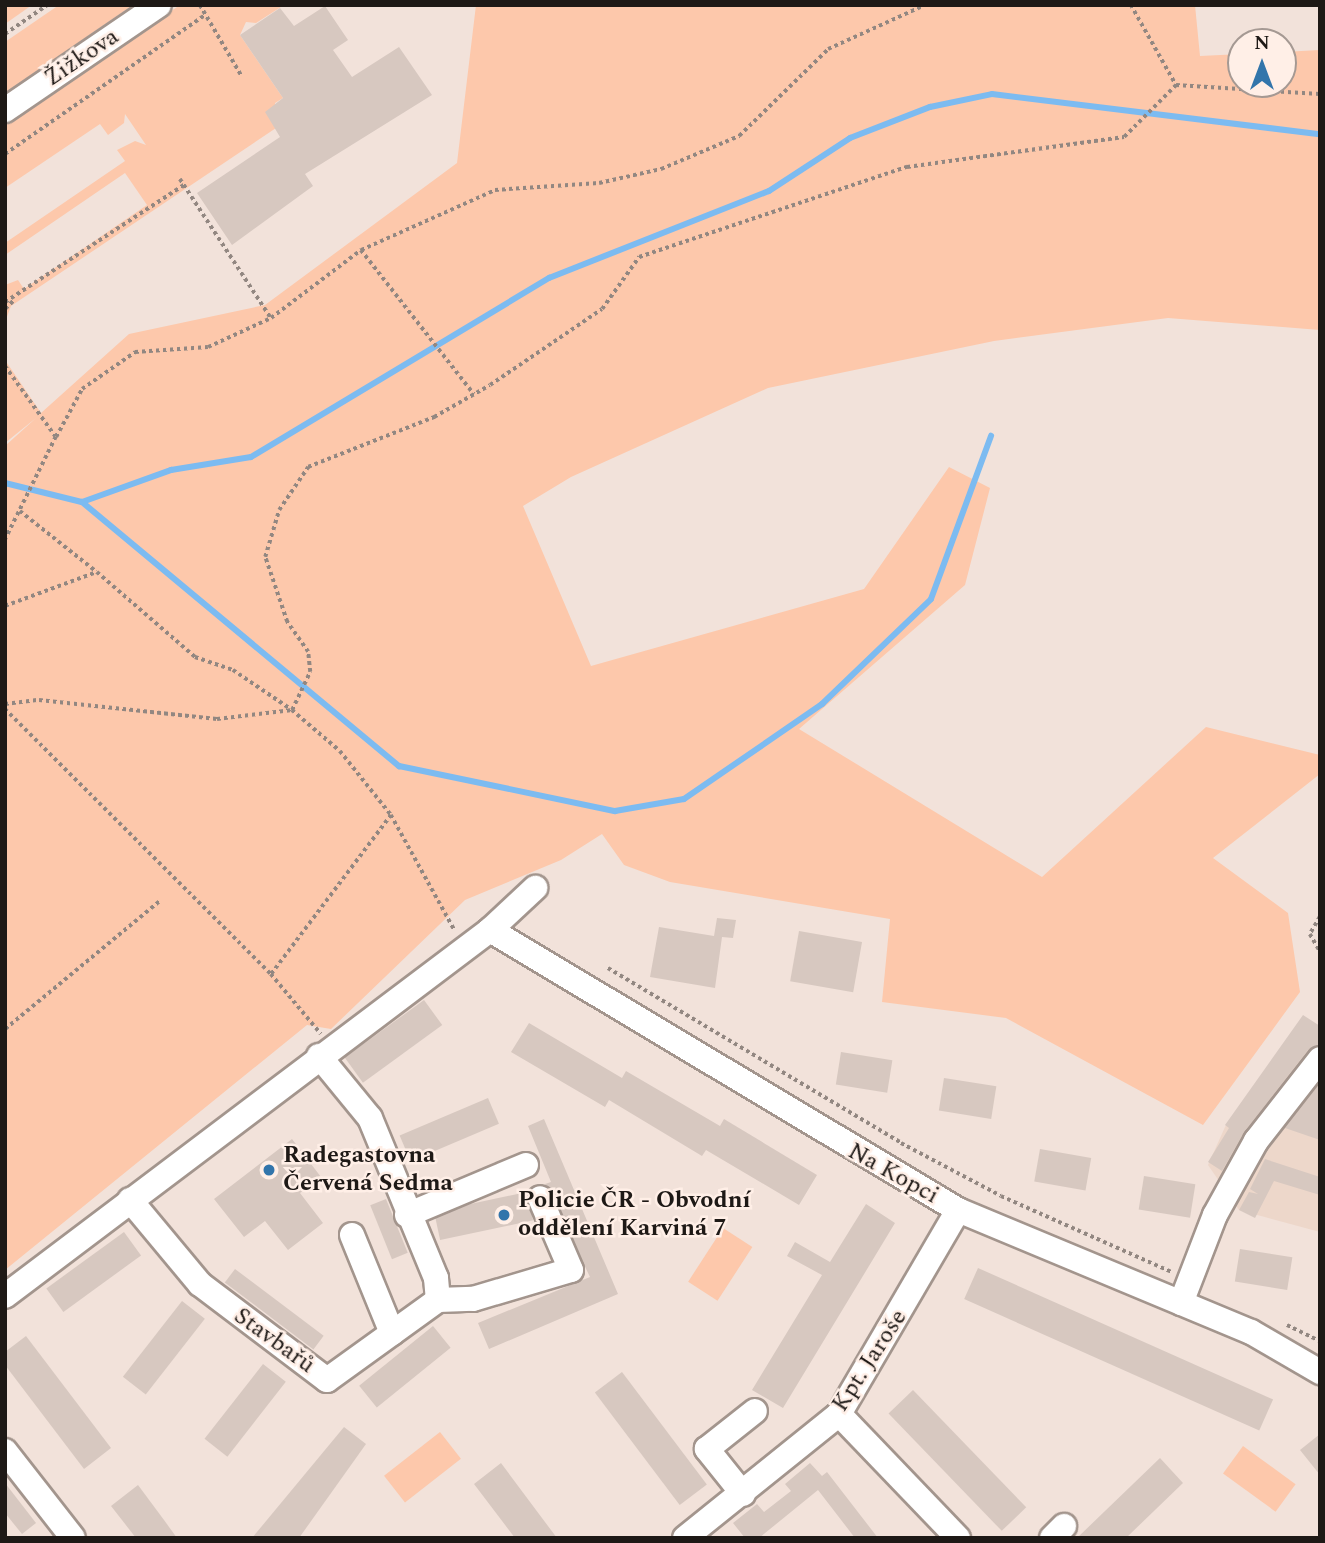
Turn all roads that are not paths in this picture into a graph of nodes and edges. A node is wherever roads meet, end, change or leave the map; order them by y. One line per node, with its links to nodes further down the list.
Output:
1 (159, 5): 2 (street, Žižkova)
2 (5, 110)
3 (535, 888): 4 (street)
4 (490, 930): 5 (street); 10 (street, Na Kopci)
5 (325, 1051): 9 (street); 11 (street)
6 (1320, 1059): 15 (street)
7 (526, 1166): 11 (street)
8 (540, 1198): 14 (street)
9 (130, 1200): 13 (street); 16 (street, Stavbařů)
10 (958, 1210): 15 (street, Na Kopci); 19 (street, Kpt. Jaroše)
11 (407, 1214): 14 (street)
12 (352, 1235): 16 (street)
13 (5, 1296)
14 (438, 1300): 16 (street, Stavbařů)
15 (1181, 1303): 17 (street, Na Kopci)
16 (392, 1333)
17 (1320, 1372)
18 (755, 1411): 21 (street)
19 (839, 1414): 21 (street, Kpt. Jaroše); 24 (street)
20 (5, 1451): 22 (street)
21 (743, 1494): 23 (street, Kpt. Jaroše)
22 (73, 1538)
23 (685, 1538)
24 (958, 1538)

